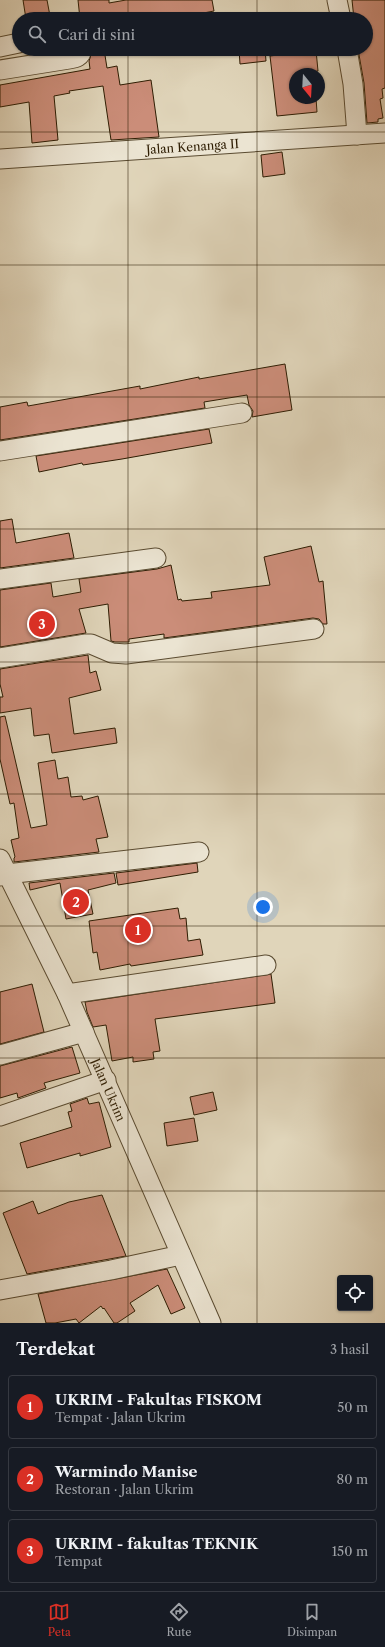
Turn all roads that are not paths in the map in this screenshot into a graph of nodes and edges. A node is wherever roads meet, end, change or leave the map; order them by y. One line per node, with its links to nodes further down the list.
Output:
1 (337, 0): 2 (street)
2 (340, 12)
3 (12, 44): 4 (street)
4 (0, 47)
5 (79, 56): 7 (street)
6 (348, 56): 9 (street)
7 (0, 70)
8 (385, 133): 9 (street, Jalan Kenanga II)
9 (357, 135): 10 (street, Jalan Kenanga II)
10 (0, 159)
11 (242, 413): 12 (street)
12 (0, 451)
13 (156, 558): 14 (street)
14 (0, 579)
15 (314, 629): 16 (street)
16 (0, 658)
17 (199, 852): 18 (street)
18 (2, 870): 20 (street, Jalan Ukrim)
19 (266, 965): 20 (street)
20 (67, 994): 21 (street, Jalan Ukrim)
21 (84, 1032): 22 (street); 23 (street, Jalan Ukrim)
22 (0, 1055)
23 (106, 1080): 24 (street); 25 (street, Jalan Ukrim)
24 (0, 1116)
25 (180, 1255): 26 (street); 27 (street, Jalan Ukrim)
26 (0, 1290)
27 (211, 1323)

